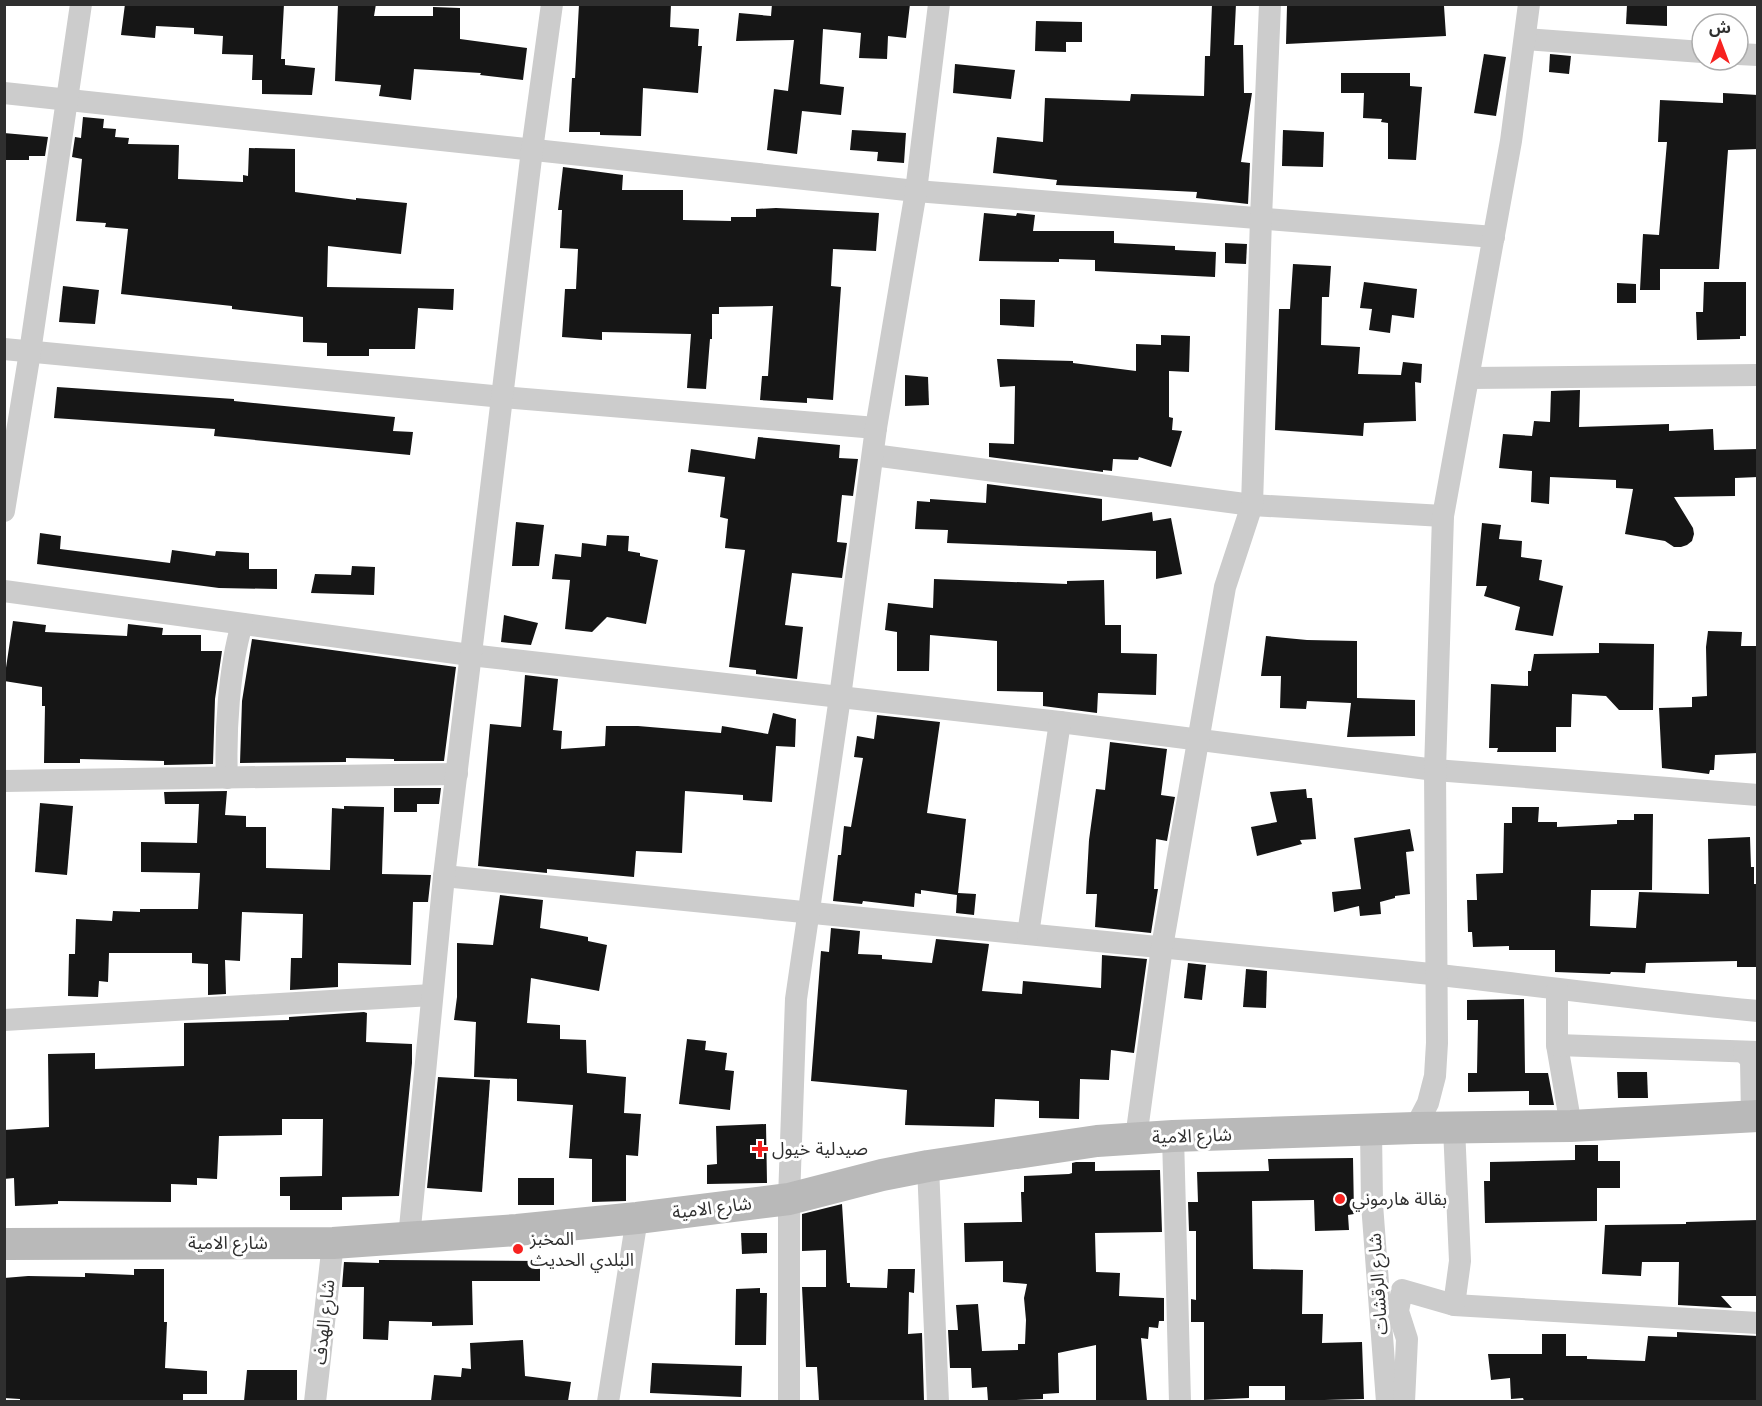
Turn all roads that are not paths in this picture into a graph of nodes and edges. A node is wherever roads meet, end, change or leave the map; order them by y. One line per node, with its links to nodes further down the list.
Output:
1 (81, 4): 9 (street)
2 (552, 4): 10 (street)
3 (939, 4): 11 (street)
4 (1270, 4): 12 (street)
5 (1529, 4): 6 (street)
6 (1525, 39): 7 (street); 13 (street)
7 (1690, 50)
8 (4, 93): 9 (street)
9 (67, 99): 10 (street); 15 (street)
10 (532, 150): 11 (street); 18 (street)
11 (916, 191): 12 (street); 19 (street)
12 (1261, 218): 13 (street); 21 (street)
13 (1494, 237): 17 (street)
14 (4, 349): 15 (street)
15 (30, 352): 18 (street); 22 (street)
16 (1758, 375): 17 (street)
17 (1469, 378): 23 (street)
18 (503, 397): 19 (street); 26 (street)
19 (876, 428): 20 (street)
20 (873, 455): 21 (street); 27 (street)
21 (1252, 505): 23 (street); 29 (street)
22 (4, 511)
23 (1443, 516): 30 (street)
24 (4, 591): 25 (street)
25 (242, 624): 26 (street); 32 (street)
26 (470, 655): 27 (street); 31 (street)
27 (840, 697): 28 (street); 36 (street)
28 (1060, 722): 29 (street); 37 (street)
29 (1200, 739): 30 (street); 38 (street)
30 (1435, 770): 34 (street); 39 (street)
31 (457, 774): 32 (street); 35 (street)
32 (227, 778): 33 (street)
33 (4, 781)
34 (1758, 795)
35 (444, 876): 36 (street); 41 (street)
36 (807, 914): 37 (street); 54 (street)
37 (1028, 934): 38 (street)
38 (1162, 947): 39 (street); 52 (street)
39 (1437, 975): 40 (street); 48 (street)
40 (1557, 990): 42 (street); 44 (street)
41 (432, 994): 43 (street); 56 (street)
42 (1758, 1011)
43 (4, 1020)
44 (1557, 1045): 45 (street); 47 (street)
45 (1751, 1052): 46 (street)
46 (1755, 1115): 47 (street, شارع الامية)
47 (1571, 1126): 49 (street, شارع الامية)
48 (1415, 1128): 49 (street, شارع الامية); 50 (street, شارع الامية)
49 (1454, 1128): 59 (street)
50 (1371, 1130): 51 (street, شارع الامية); 66 (street, شارع الرقشات)
51 (1173, 1136): 52 (street, شارع الامية); 65 (street)
52 (1136, 1138): 53 (street, شارع الامية)
53 (928, 1166): 54 (street, شارع الامية); 64 (street)
54 (789, 1199): 55 (street, شارع الامية); 63 (street)
55 (637, 1218): 56 (street, شارع الامية); 62 (street)
56 (409, 1238): 57 (street, شارع الامية)
57 (333, 1243): 58 (street, شارع الامية); 61 (street, شارع الهدف)
58 (4, 1244)
59 (1454, 1305): 60 (street); 67 (street)
60 (1758, 1323)
61 (315, 1401)
62 (608, 1401)
63 (789, 1401)
64 (938, 1401)
65 (1180, 1401)
66 (1387, 1401)
67 (1404, 1401)

